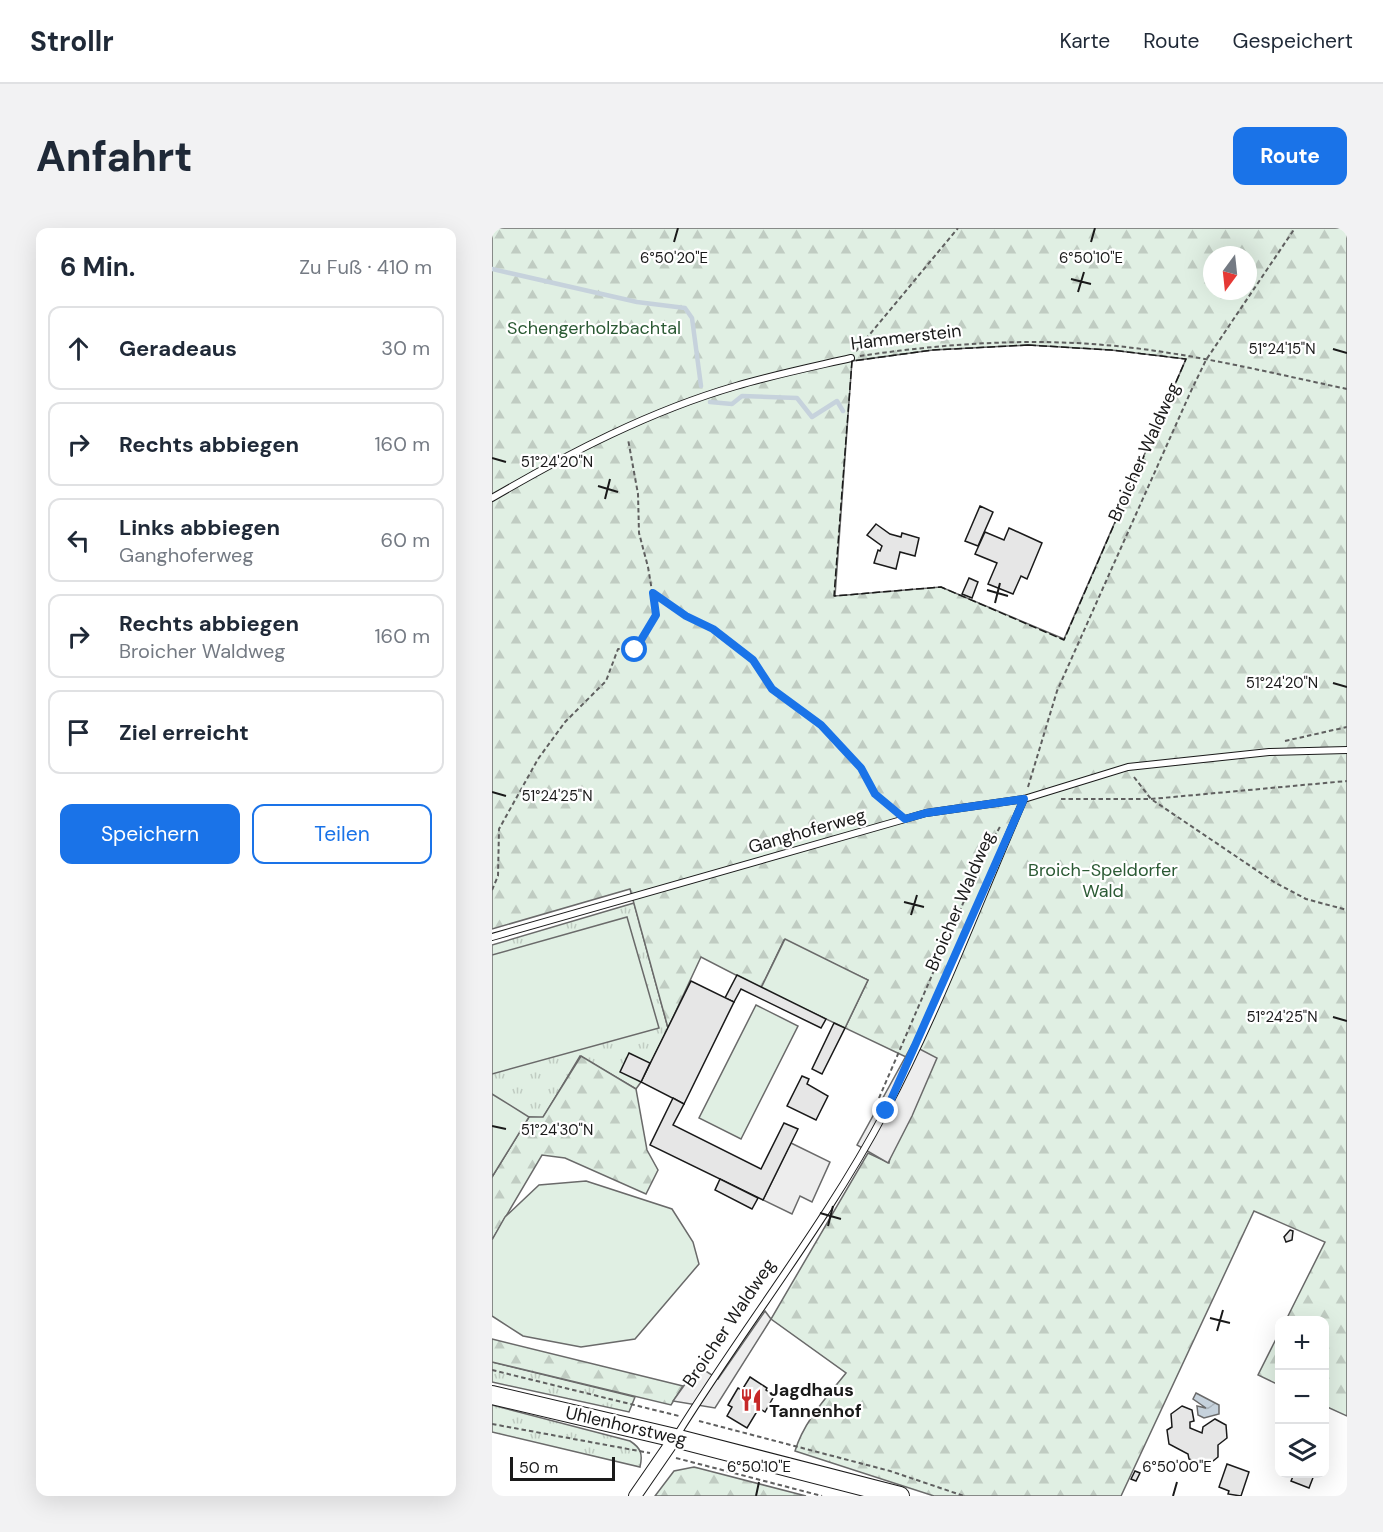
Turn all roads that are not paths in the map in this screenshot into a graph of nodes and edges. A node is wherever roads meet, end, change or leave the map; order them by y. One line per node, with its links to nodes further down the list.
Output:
1 (851, 358): 2 (lane, Hammerstein)
2 (492, 498)
3 (1347, 750): 4 (lane, Ganghoferweg)
4 (1024, 799): 5 (lane, Ganghoferweg); 7 (lane, Broicher Waldweg)
5 (492, 937)
6 (492, 1395): 7 (main road, Uhlenhorstweg)
7 (675, 1438): 8 (street, Broicher Waldweg); 9 (main road, Uhlenhorstweg)
8 (635, 1496)
9 (900, 1496)

